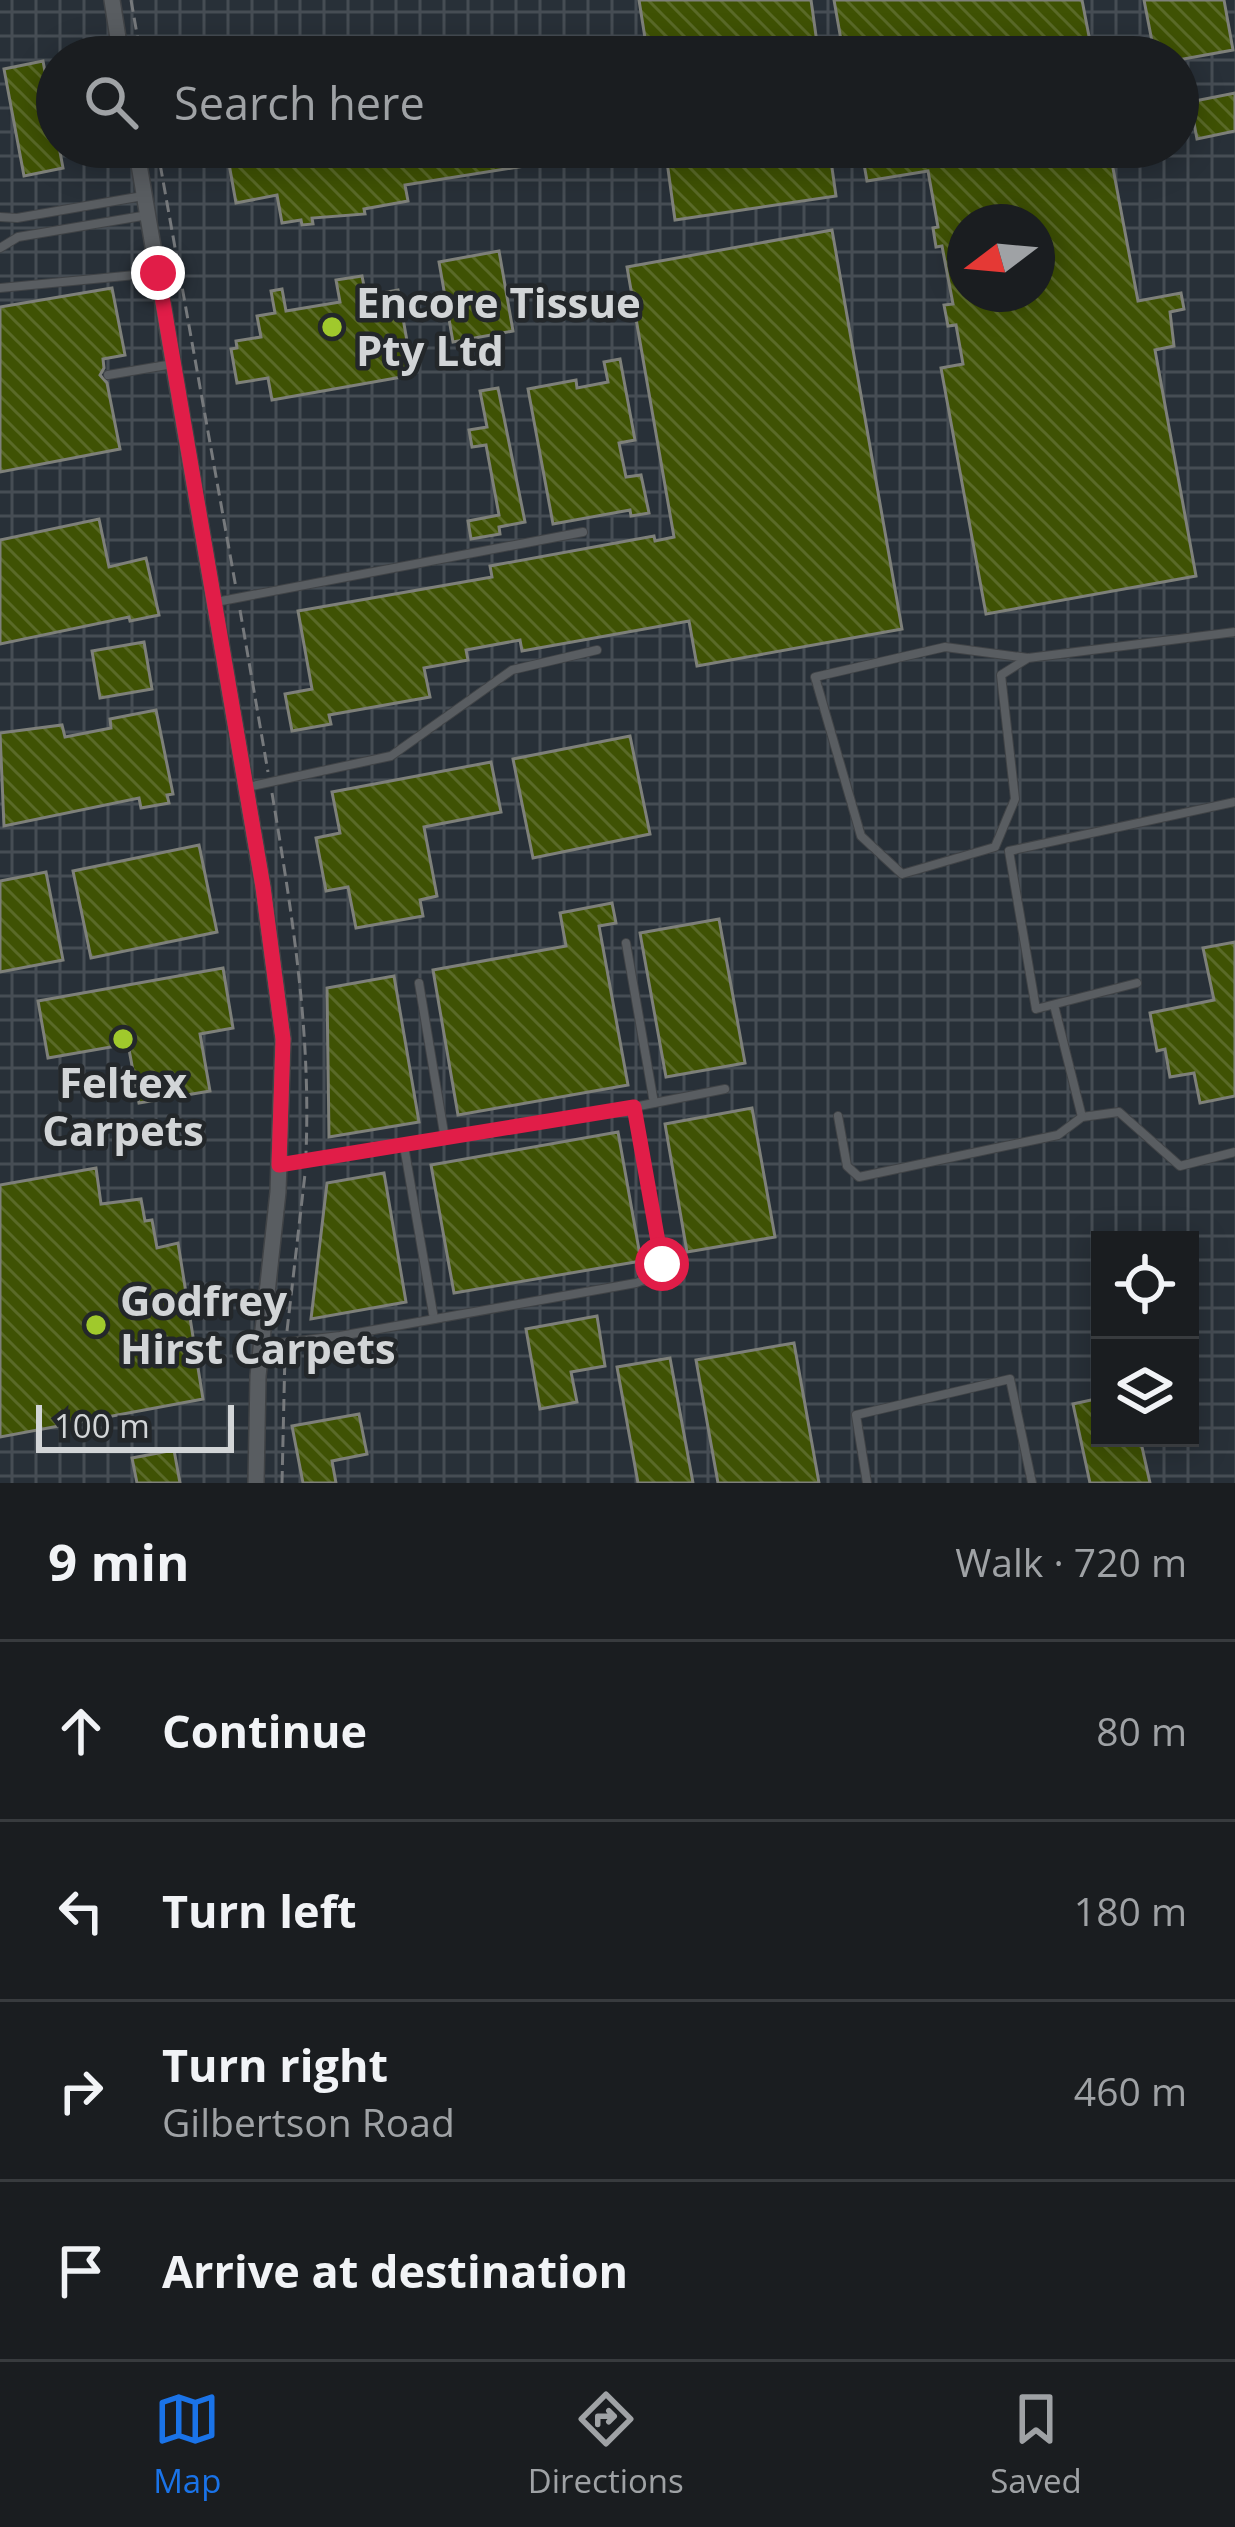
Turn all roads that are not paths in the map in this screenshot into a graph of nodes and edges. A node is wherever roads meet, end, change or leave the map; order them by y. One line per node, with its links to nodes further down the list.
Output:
1 (112, 0): 2 (street)
2 (118, 36)
3 (140, 168): 4 (street)
4 (145, 196): 5 (street); 6 (lane)
5 (148, 215): 7 (lane); 8 (street)
6 (0, 217)
7 (0, 248)
8 (158, 273): 9 (lane); 10 (street)
9 (0, 288)
10 (174, 363): 11 (lane); 13 (street)
11 (107, 375)
12 (583, 532): 13 (lane)
13 (215, 602): 17 (street)
14 (1235, 632): 16 (lane)
15 (597, 650): 17 (lane)
16 (1028, 658): 16 (lane)
17 (246, 788): 31 (street)
18 (1235, 802): 22 (lane)
19 (626, 943): 24 (lane)
20 (419, 983): 28 (lane)
21 (1137, 983): 22 (lane)
22 (1054, 1004): 27 (lane)
23 (724, 1089): 24 (lane)
24 (654, 1103): 25 (lane)
25 (634, 1107): 28 (lane); 32 (lane)
26 (838, 1116): 27 (lane)
27 (1082, 1117): 30 (lane)
28 (446, 1139): 29 (lane)
29 (404, 1146): 31 (lane); 32 (lane)
30 (1235, 1152)
31 (279, 1165): 33 (street)
32 (434, 1319): 33 (lane)
33 (262, 1345): 34 (street)
34 (256, 1483)
35 (867, 1483): 36 (lane)
36 (1032, 1483)

